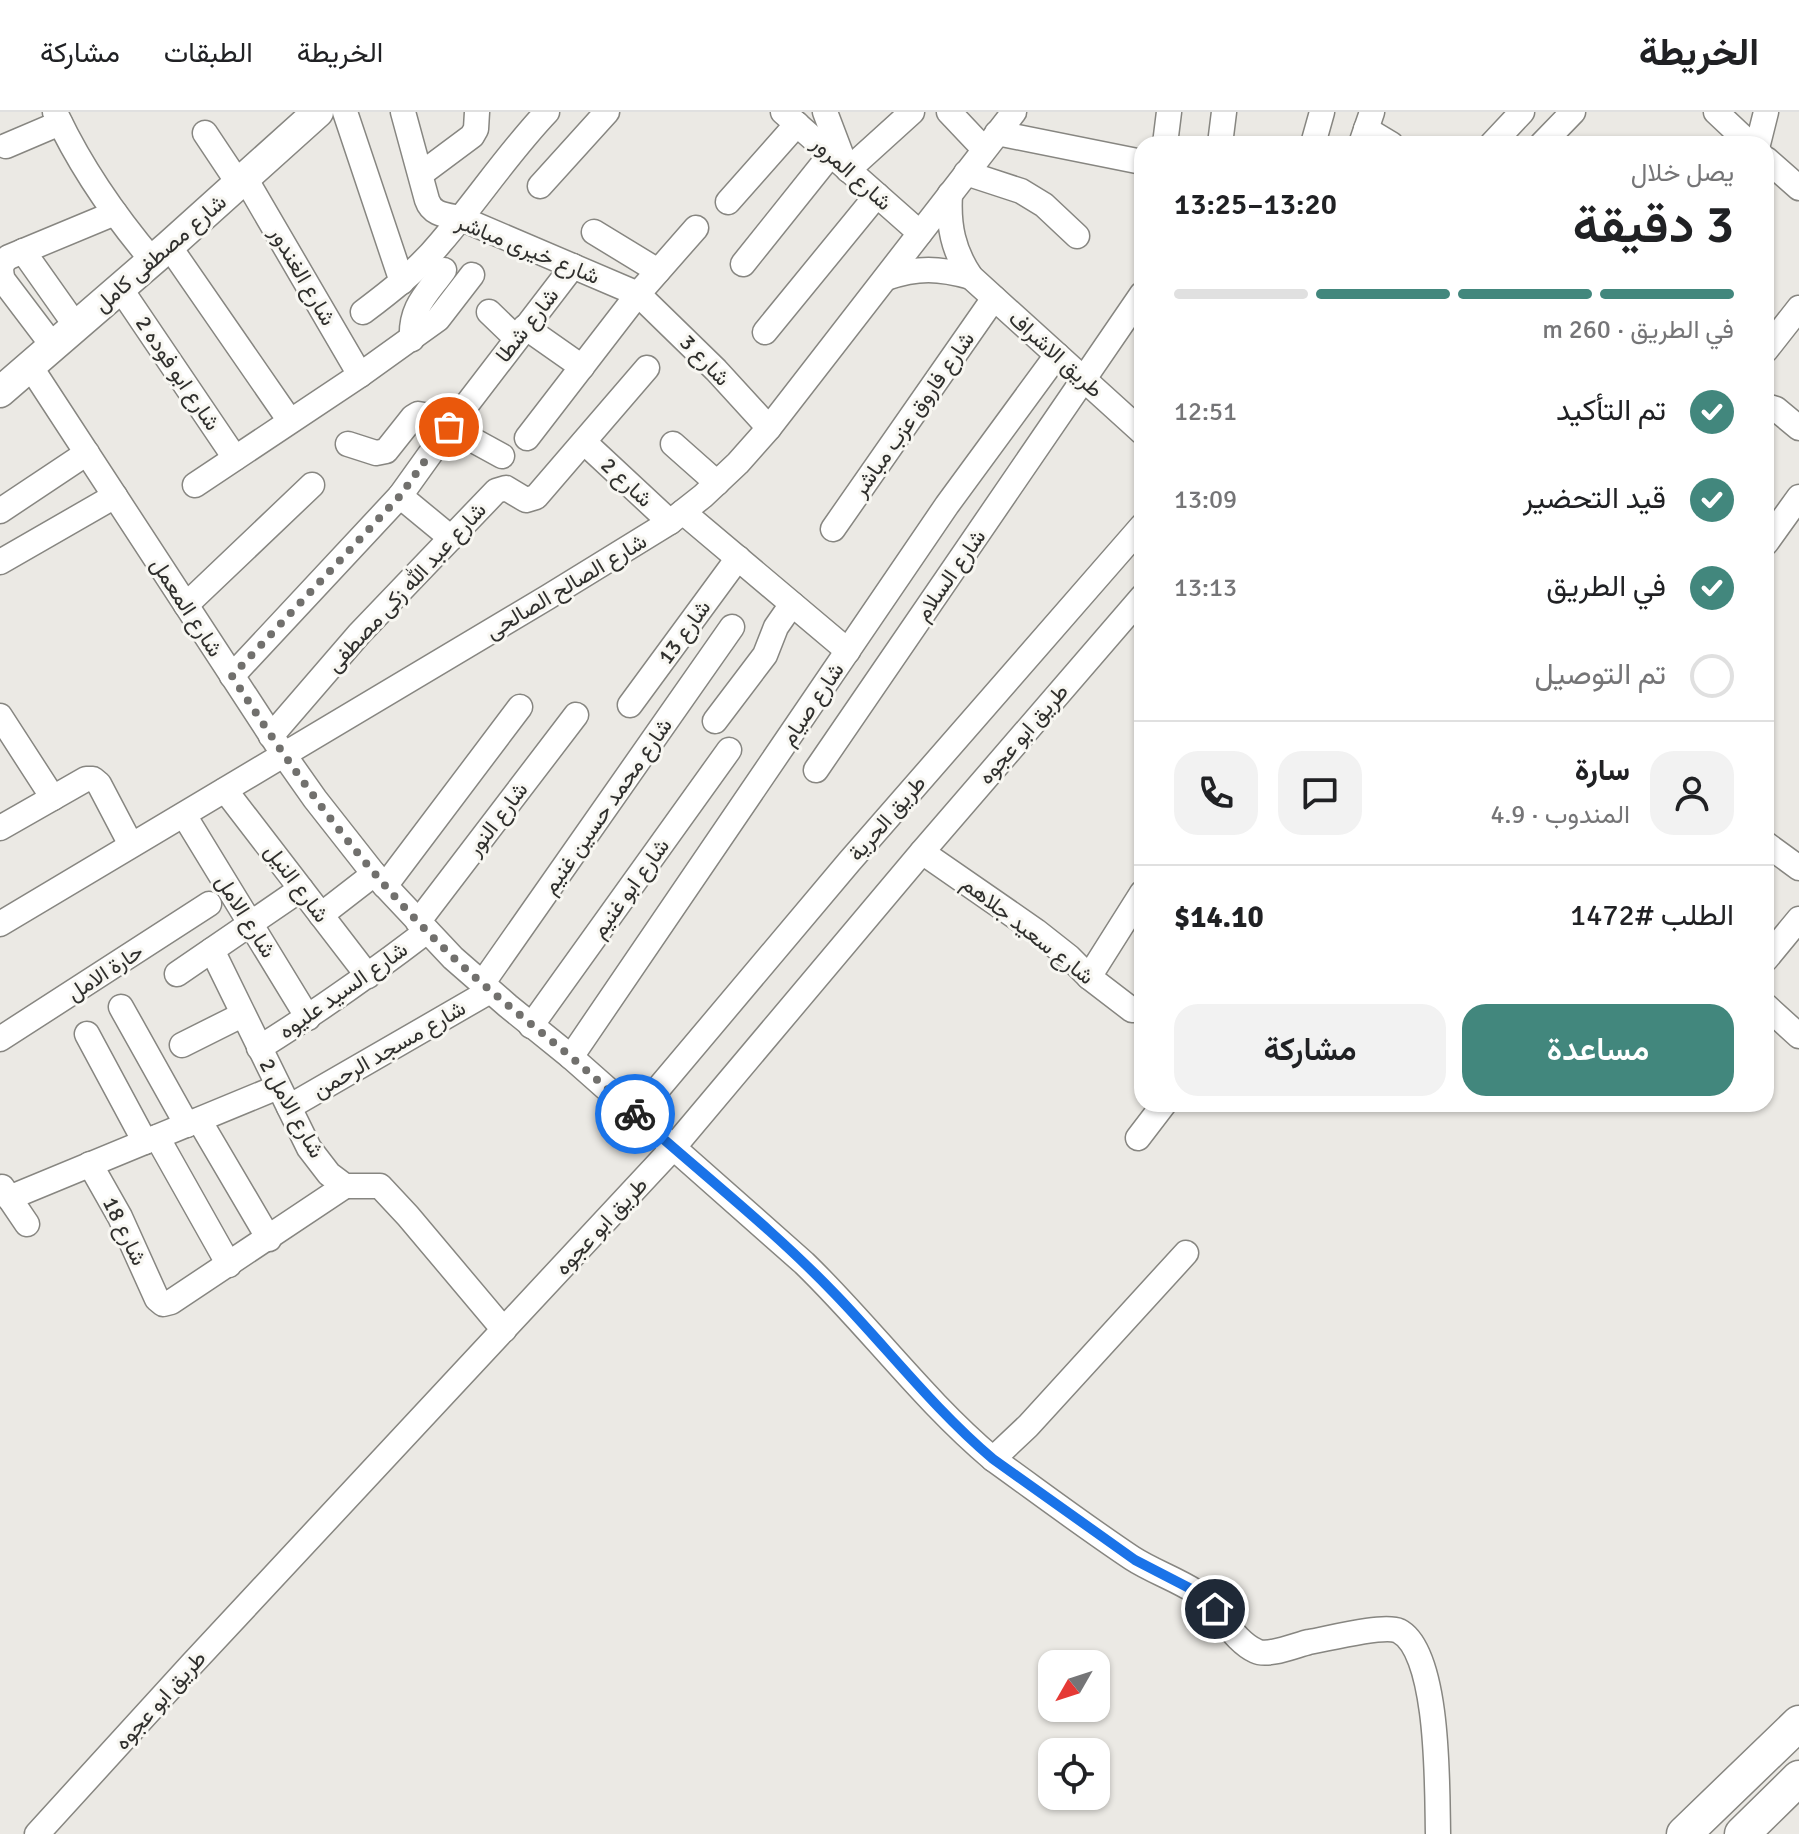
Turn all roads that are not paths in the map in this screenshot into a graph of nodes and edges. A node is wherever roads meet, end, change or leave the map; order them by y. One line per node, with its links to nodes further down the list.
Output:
1 (318, 112): 35 (main road, شارع مصطفى كامل)
2 (345, 112): 56 (street)
3 (403, 112): 34 (street, شارع خيرى مباشر)
4 (477, 112): 34 (street)
5 (547, 112): 42 (street)
6 (607, 112): 36 (street)
7 (825, 112): 31 (street)
8 (949, 112): 28 (street)
9 (1014, 112): 28 (street, شارع الصالح الصالحى)
10 (1169, 112): 21 (street)
11 (1224, 112): 22 (street)
12 (1322, 112): 23 (street)
13 (1573, 112): 25 (street)
14 (1716, 112): 26 (street)
15 (1766, 112): 27 (street)
16 (907, 114): 31 (street)
17 (1514, 114): 24 (street)
18 (58, 117): 29 (street); 41 (street)
19 (790, 118): 31 (street, شارع المرور); 40 (street)
20 (205, 133): 35 (street, شارع الغندور)
21 (1167, 136)
22 (1221, 136)
23 (1315, 136)
24 (1498, 136)
25 (1550, 136)
26 (1742, 136)
27 (1760, 136)
28 (990, 141): 30 (street); 33 (street, شارع الصالح الصالحى)
29 (6, 146)
30 (1134, 161)
31 (842, 164): 39 (street, شارع المرور); 49 (street)
32 (1774, 166): 37 (street)
33 (966, 173): 38 (street, شارع الصالح الصالحى); 46 (street)
34 (421, 174): 42 (street, شارع خيرى مباشر)
35 (242, 181): 48 (main road, شارع مصطفى كامل); 73 (street, شارع الغندور)
36 (540, 186)
37 (1799, 188)
38 (950, 194): 45 (street, شارع الصالح الصالحى); 54 (street, طريق الاشراف)
39 (877, 195): 45 (street, شارع المرور); 65 (street)
40 (728, 202)
41 (115, 213): 47 (street); 48 (street)
42 (460, 218): 50 (street, شارع خيرى مباشر); 56 (street)
43 (696, 228): 52 (street)
44 (594, 232): 52 (street)
45 (920, 233): 55 (street, شارع الصالح الصالحى)
46 (1077, 236)
47 (23, 251): 64 (street); 70 (street, شارع المعمل)
48 (160, 253): 57 (main road, شارع مصطفى كامل); 77 (street)
49 (743, 264)
50 (573, 266): 58 (street, شارع خيرى مباشر); 66 (street, شارع شطا)
51 (444, 270): 67 (street)
52 (658, 271): 58 (street)
53 (472, 275): 67 (street)
54 (971, 277): 55 (street); 59 (street, طريق الاشراف)
55 (886, 278): 80 (street, شارع الصالح الصالحى)
56 (402, 282): 62 (street)
57 (120, 288): 64 (main road, شارع مصطفى كامل); 88 (street, شارع ابو فوده 2)
58 (638, 294): 71 (street); 80 (street, شارع 3)
59 (994, 298): 69 (street, طريق الاشراف); 97 (street, شارع فاروق عزب مباشر)
60 (1134, 306): 74 (street, شارع السلام)
61 (1799, 308): 68 (street)
62 (363, 312)
63 (489, 312): 66 (street)
64 (76, 326): 70 (main road, شارع مصطفى كامل)
65 (765, 332)
66 (521, 333): 71 (street); 79 (street, شارع شطا)
67 (412, 339): 73 (street)
68 (1774, 340)
69 (1057, 355): 74 (street, طريق الاشراف); 107 (street, شارع صيام)
70 (42, 356): 75 (main road, شارع مصطفى كامل); 86 (street, شارع المعمل)
71 (582, 367): 82 (street)
72 (647, 368): 83 (street, شارع عبد الله زكى مصطفى)
73 (360, 375): 77 (street)
74 (1084, 379): 78 (street, طريق الاشراف); 116 (street, شارع السلام)
75 (0, 392)
76 (1774, 408): 81 (street)
77 (290, 421): 88 (street)
78 (1134, 425)
79 (448, 428): 84 (street); 87 (street); 93 (street, شارع شطا)
80 (769, 428): 89 (street, شارع الصالح الصالحى)
81 (1799, 428)
82 (527, 438)
83 (584, 442): 96 (street, شارع 2); 100 (street, شارع عبد الله زكى مصطفى)
84 (348, 444)
85 (673, 444): 89 (street)
86 (87, 453): 92 (street, شارع المعمل); 95 (street)
87 (502, 456)
88 (235, 458): 90 (street)
89 (717, 483): 96 (street, شارع الصالح الصالحى)
90 (195, 485)
91 (312, 485): 104 (street)
92 (115, 496): 102 (street); 104 (street, شارع المعمل)
93 (400, 496): 100 (street); 108 (street, شارع شطا)
94 (1799, 497): 98 (street)
95 (0, 511)
96 (677, 517): 101 (street, شارع 2); 114 (street, شارع الصالح الصالحى)
97 (833, 529)
98 (1774, 532)
99 (1134, 535): 154 (street, طريق الحرية)
100 (451, 538): 114 (street, شارع عبد الله زكى مصطفى)
101 (738, 558): 103 (street, شارع 2); 109 (street, شارع 13)
102 (0, 562)
103 (792, 604): 107 (street, شارع 2); 112 (street)
104 (186, 605): 108 (street, شارع المعمل)
105 (1134, 606): 123 (street, طريق ابو عجوه)
106 (732, 627): 139 (street, شارع محمد حسين غنيم)
107 (848, 651): 151 (street, شارع صيام)
108 (232, 676): 114 (street, شارع المعمل)
109 (630, 705)
110 (520, 707): 125 (street)
111 (576, 715): 133 (street, شارع النور)
112 (715, 721)
113 (4, 731): 118 (street)
114 (277, 746): 117 (street, شارع الصالح الصالحى); 125 (street, شارع المعمل)
115 (729, 750): 145 (street, شارع ابو غنيم)
116 (816, 770)
117 (225, 790): 119 (street, شارع الصالح الصالحى); 126 (street, شارع النيل)
118 (53, 798): 120 (street); 121 (street)
119 (184, 815): 121 (street, شارع الصالح الصالحى); 131 (street, شارع الامل)
120 (0, 828)
121 (131, 845): 132 (street, شارع الصالح الصالحى)
122 (1774, 850): 124 (street)
123 (922, 852): 138 (street, شارع سعيد جلاهم); 158 (street, طريق ابو عجوه)
124 (1799, 868)
125 (379, 880): 129 (street); 133 (street, شارع المعمل)
126 (301, 889): 129 (street, شارع النيل); 131 (street)
127 (209, 904): 148 (street, حارة الامل)
128 (1134, 906): 138 (street)
129 (321, 915): 137 (street, شارع النيل)
130 (1799, 919): 134 (street)
131 (251, 923): 135 (street); 144 (street, شارع الامل)
132 (0, 924)
133 (423, 927): 137 (street, شارع السيد عليوه); 139 (street, شارع المعمل)
134 (1774, 949)
135 (212, 950): 136 (street); 143 (street, شارع الامل 2)
136 (177, 974)
137 (368, 976): 144 (street, شارع السيد عليوه)
138 (1089, 977): 141 (street, شارع سعيد جلاهم)
139 (486, 987): 145 (street, شارع المعمل); 152 (street, شارع مسجد الرحمن)
140 (121, 1007): 155 (street)
141 (1132, 1010)
142 (1774, 1012): 146 (street)
143 (242, 1015): 149 (street); 150 (street, شارع الامل 2)
144 (308, 1018): 150 (street, شارع السيد عليوه)
145 (531, 1026): 151 (street, شارع المعمل)
146 (1797, 1030)
147 (87, 1034): 157 (street)
148 (0, 1039)
149 (182, 1045)
150 (259, 1048): 152 (street, شارع الامل 2)
151 (571, 1057): 154 (street, شارع المعمل)
152 (284, 1097): 155 (street, شارع مسجد الرحمن); 160 (street, شارع الامل 2)
153 (1158, 1112): 156 (street)
154 (636, 1115): 158 (street, شارع المعمل)
155 (193, 1122): 157 (street, شارع مسجد الرحمن); 163 (street)
156 (1138, 1138)
157 (151, 1139): 159 (street, شارع مسجد الرحمن); 165 (street)
158 (673, 1148): 166 (street, طريق ابو عجوه); 167 (street, شارع المعمل)
159 (90, 1164): 161 (street, شارع مسجد الرحمن); 165 (street, شارع 18)
160 (345, 1186): 163 (street); 166 (street)
161 (5, 1191): 162 (street)
162 (27, 1224)
163 (269, 1239): 165 (street)
164 (1186, 1253): 167 (street)
165 (229, 1265)
166 (504, 1330): 170 (street, طريق ابو عجوه)
167 (993, 1459): 171 (street, شارع المعمل)
168 (1799, 1723): 172 (highway)
169 (1799, 1778): 173 (highway)
170 (37, 1834)
171 (1438, 1834)
172 (1684, 1834)
173 (1742, 1834)

